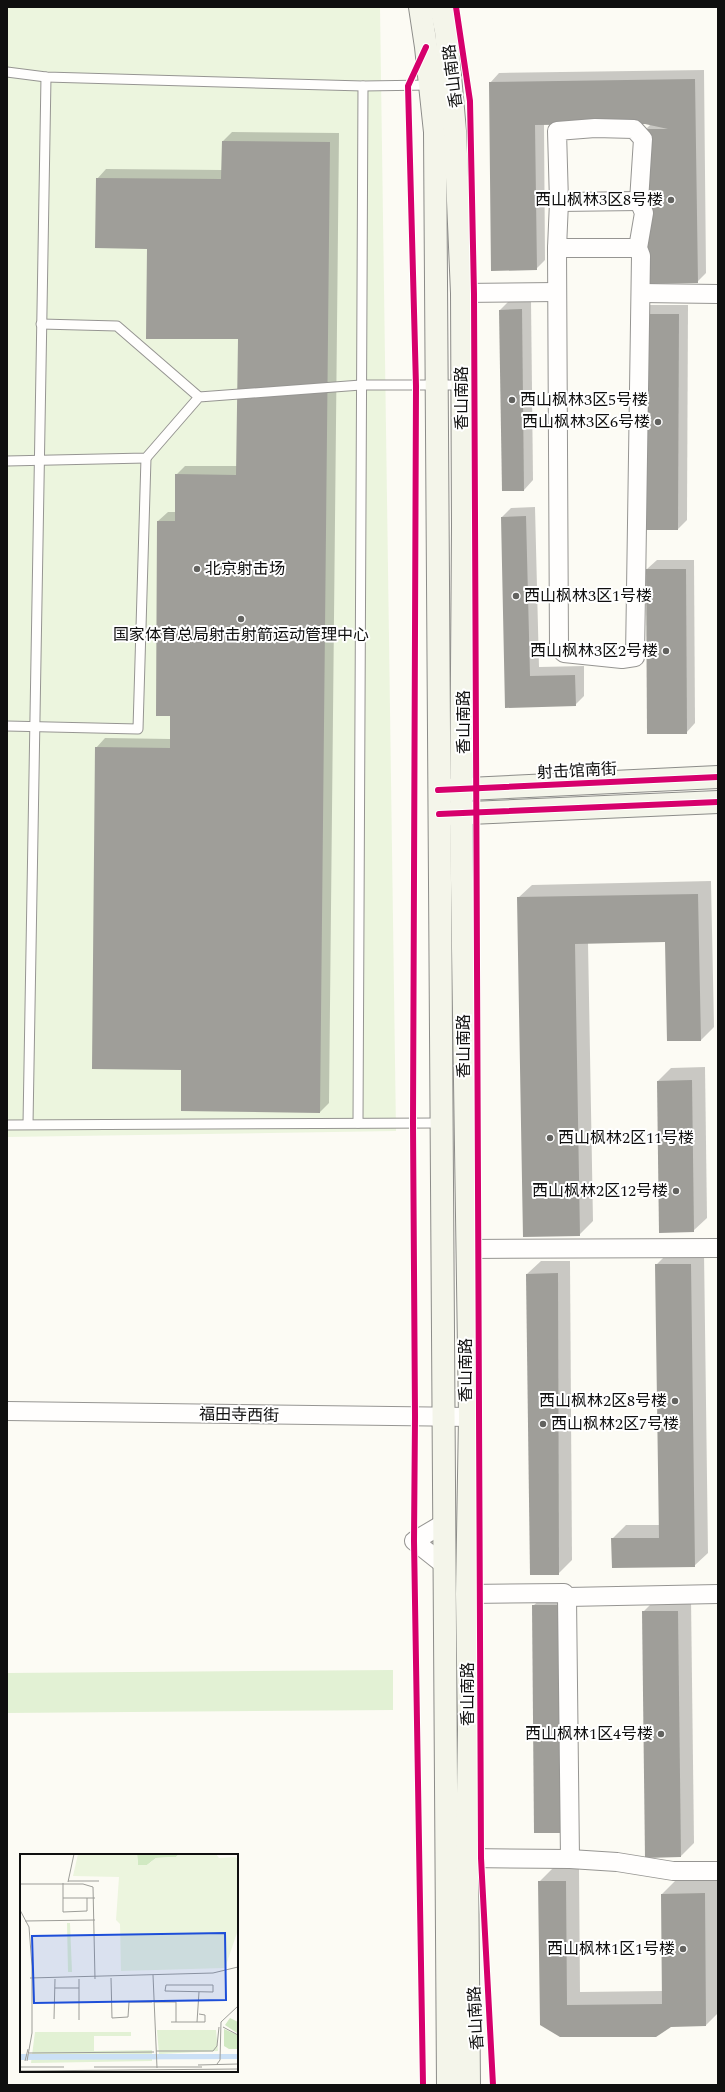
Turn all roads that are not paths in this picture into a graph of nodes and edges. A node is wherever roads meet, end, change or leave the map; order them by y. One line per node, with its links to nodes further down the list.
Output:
1 (420, 7): 5 (main road, 香山南路)
2 (441, 7): 12 (main road, 香山南路)
3 (7, 72): 4 (lane)
4 (46, 77): 6 (lane); 15 (lane)
5 (430, 85): 6 (lane); 17 (main road, 香山南路)
6 (363, 86): 16 (lane)
7 (639, 201): 8 (street); 8 (street); 10 (street)
8 (559, 202): 9 (street)
9 (557, 248): 10 (street); 11 (street)
10 (638, 248): 13 (street)
11 (557, 292): 12 (street); 13 (street)
12 (462, 293): 18 (main road, 香山南路)
13 (640, 293): 14 (street)
14 (718, 294)
15 (41, 324): 19 (lane); 22 (lane)
16 (361, 385): 17 (lane); 19 (lane); 32 (lane)
17 (436, 385): 18 (lane); 27 (main road, 香山南路)
18 (462, 385): 26 (main road, 香山南路)
19 (199, 397): 20 (lane)
20 (146, 458): 22 (lane); 24 (lane)
21 (7, 461): 22 (lane)
22 (39, 461): 24 (lane)
23 (7, 726): 24 (lane)
24 (34, 727): 34 (lane)
25 (718, 777): 26 (main road, 射击馆南街)
26 (461, 789): 27 (main road, 射击馆南街); 29 (main road, 香山南路)
27 (438, 790): 30 (main road, 香山南路)
28 (718, 802): 29 (main road)
29 (461, 813): 30 (main road); 36 (main road, 香山南路)
30 (438, 814): 31 (main road, 香山南路)
31 (440, 1122): 32 (lane); 39 (main road, 香山南路)
32 (358, 1123): 34 (lane)
33 (7, 1124): 34 (lane)
34 (28, 1124)
35 (718, 1248): 36 (street)
36 (467, 1249): 38 (main road, 香山南路)
37 (7, 1410): 39 (street, 福田寺西街)
38 (470, 1417): 39 (street, 福田寺西街); 42 (main road, 香山南路)
39 (442, 1418): 40 (main road, 香山南路)
40 (443, 1524): 41 (main road, 香山南路); 41 (street)
41 (443, 1564): 48 (main road, 香山南路)
42 (467, 1594): 44 (street); 45 (main road, 香山南路)
43 (718, 1594): 44 (street)
44 (567, 1597): 46 (street)
45 (467, 1858): 46 (street); 49 (main road, 香山南路)
46 (570, 1859): 47 (street)
47 (718, 1871)
48 (448, 2085)
49 (469, 2085)

